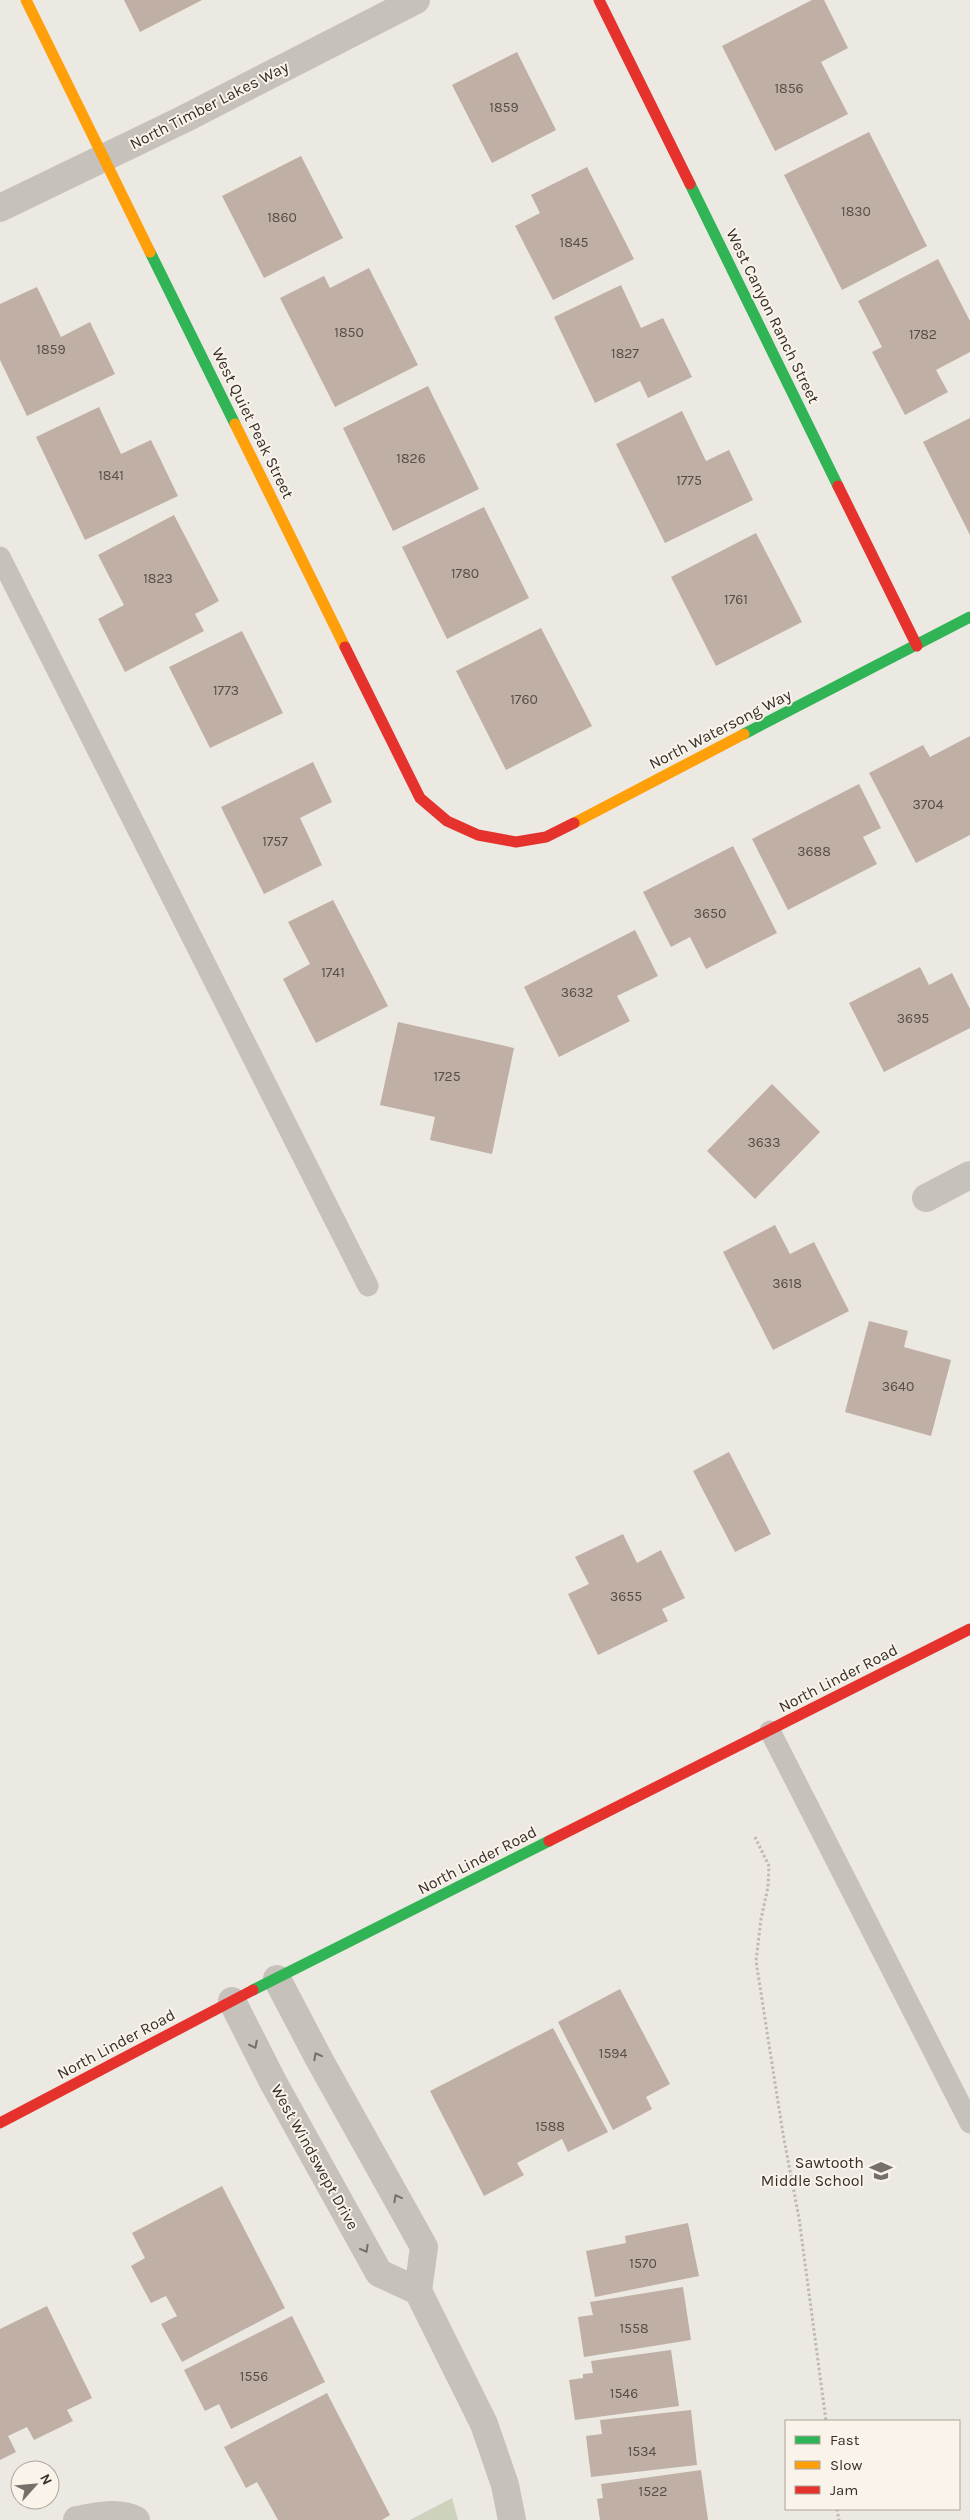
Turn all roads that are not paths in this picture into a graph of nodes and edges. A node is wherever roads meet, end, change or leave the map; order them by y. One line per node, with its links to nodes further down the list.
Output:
1 (26, 0): 4 (street, West Quiet Peak Street)
2 (416, 0): 4 (street, North Timber Lakes Way)
3 (599, 0): 8 (street, West Canyon Ranch Street)
4 (104, 158): 5 (street, North Timber Lakes Way); 9 (street, West Quiet Peak Street)
5 (0, 208)
6 (0, 557): 12 (lane)
7 (970, 617): 8 (street, North Watersong Way)
8 (917, 646): 9 (street, North Watersong Way)
9 (478, 836)
10 (970, 1175): 11 (street)
11 (926, 1198)
12 (368, 1286)
13 (970, 1629): 14 (street, North Linder Road)
14 (770, 1731): 15 (street, North Linder Road); 18 (lane)
15 (277, 1979): 16 (street, North Linder Road); 19 (street, one-way to 15)
16 (232, 2001): 17 (street, North Linder Road); 19 (street, West Windswept Drive, one-way to 19)
17 (0, 2123)
18 (970, 2123)
19 (418, 2291): 22 (street)
20 (133, 2518): 21 (street)
21 (77, 2520)
22 (512, 2520)

